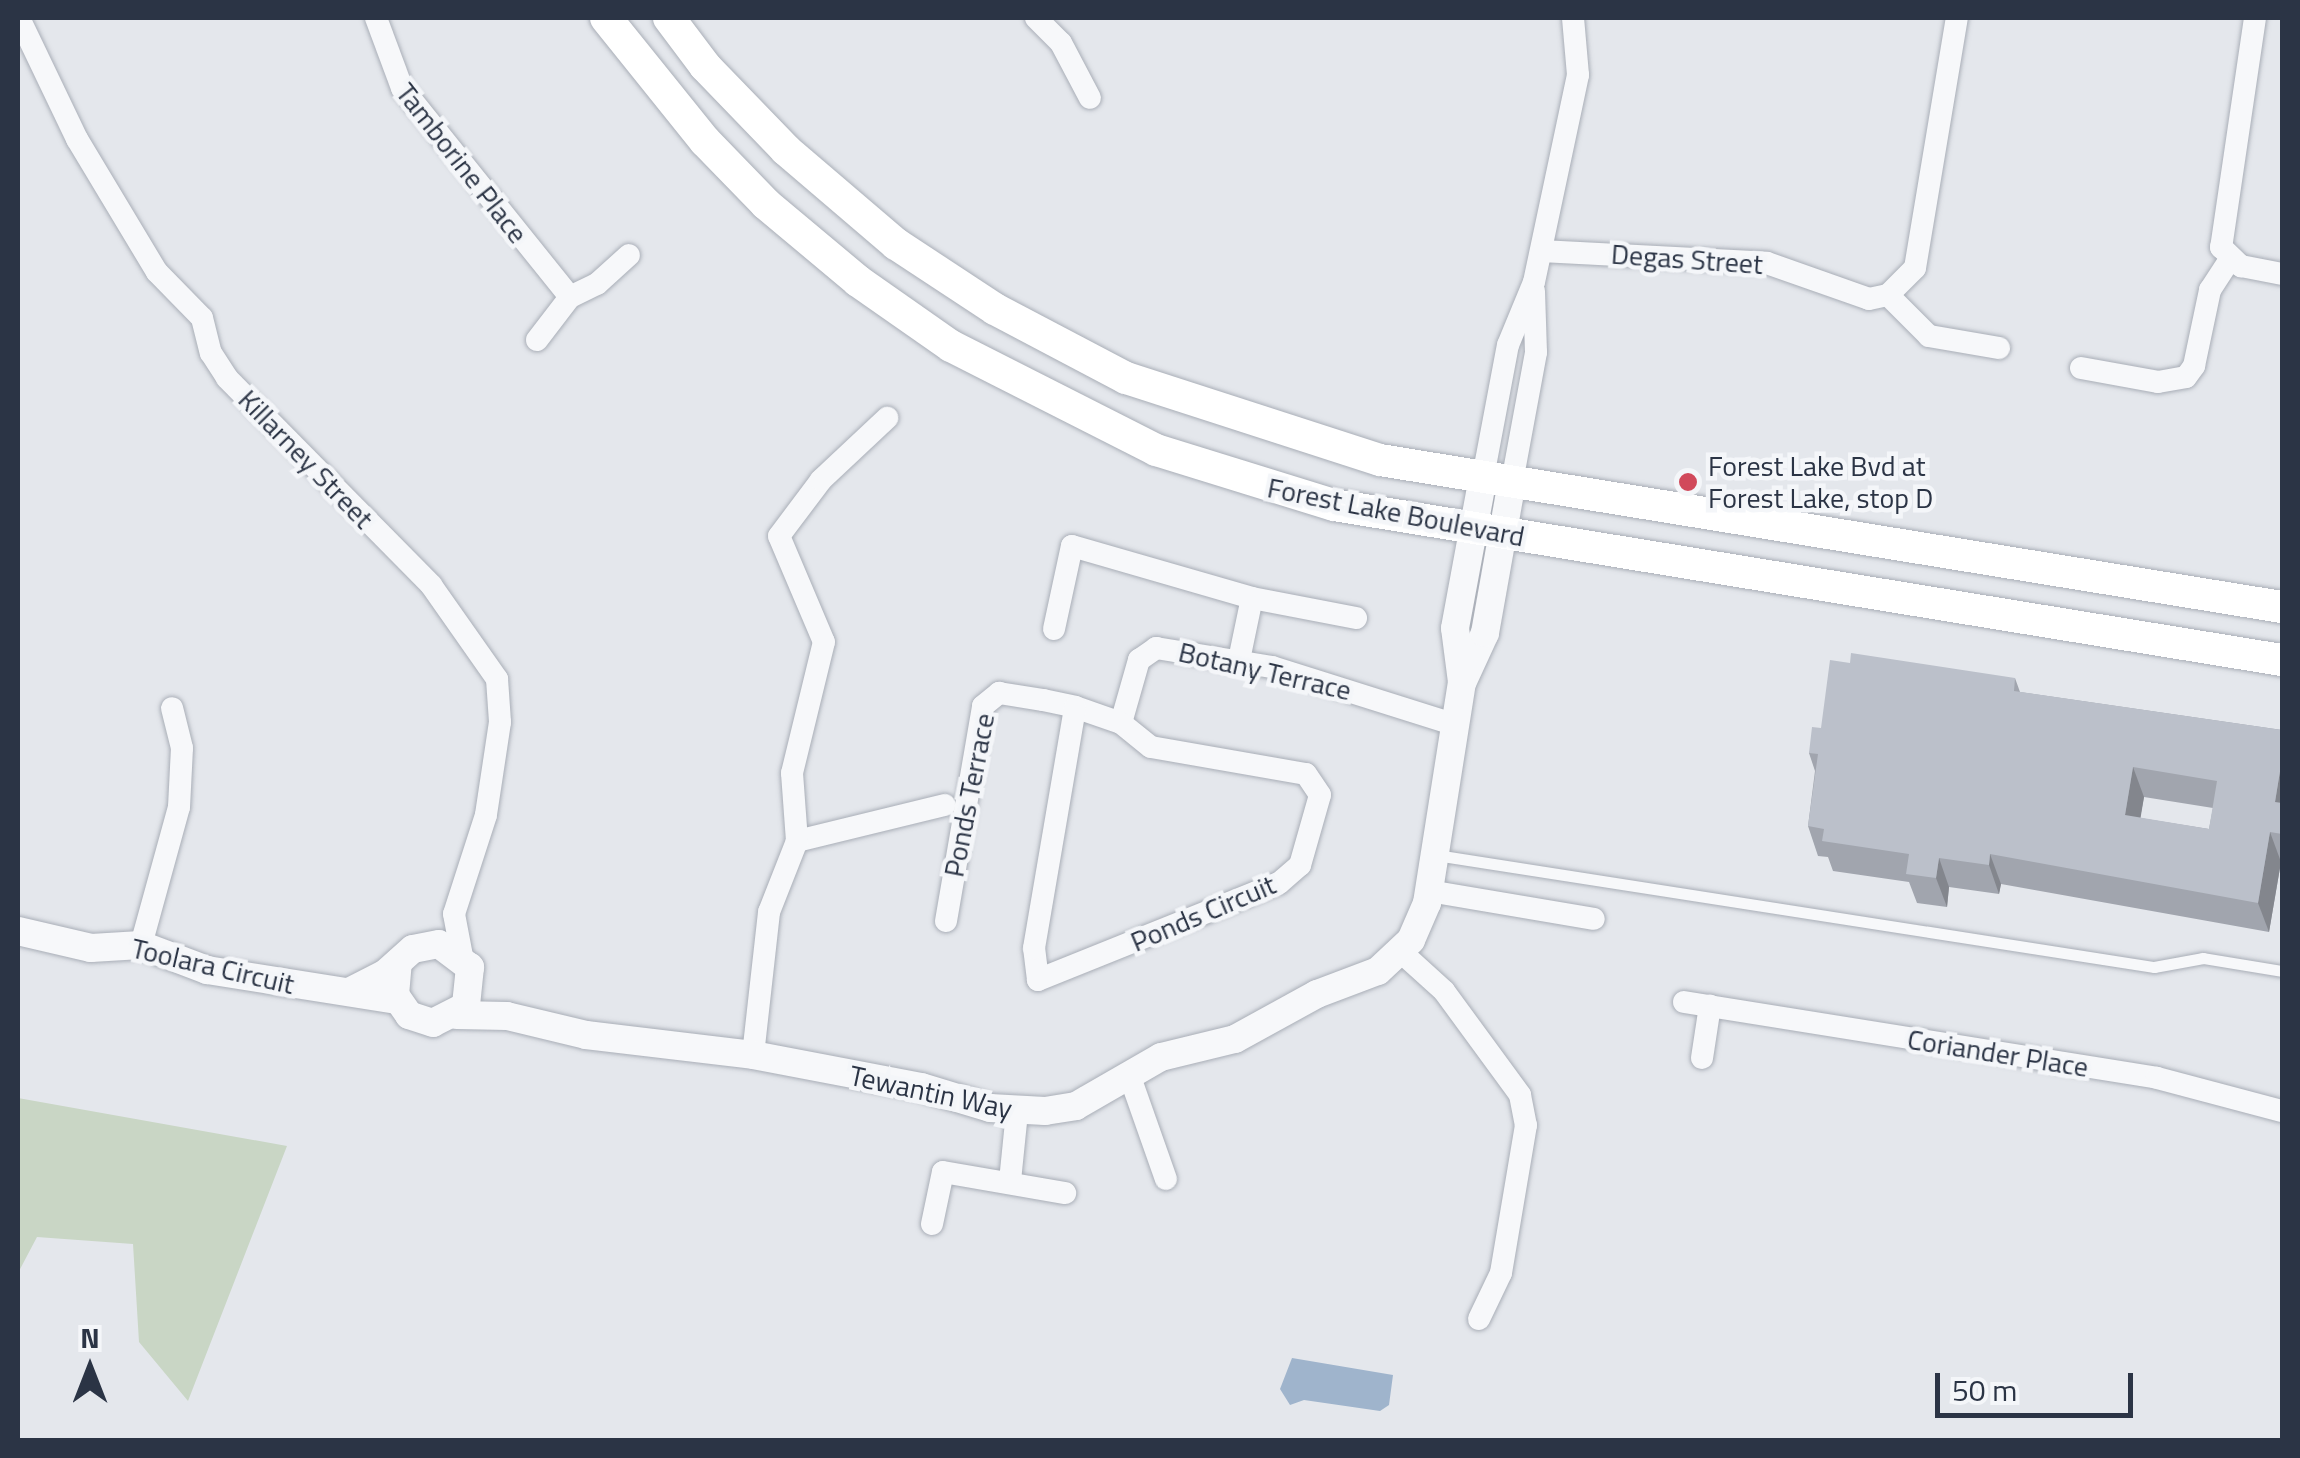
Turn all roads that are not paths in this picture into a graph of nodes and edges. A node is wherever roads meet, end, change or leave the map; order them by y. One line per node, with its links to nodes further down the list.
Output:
1 (18, 18): 36 (street, Killarney Street)
2 (376, 18): 15 (street, Tamborine Place)
3 (606, 18): 21 (main road, Forest Lake Boulevard)
4 (669, 18): 20 (main road, Forest Lake Boulevard)
5 (1036, 18): 9 (street)
6 (1574, 18): 10 (street)
7 (1957, 18): 14 (street)
8 (2255, 18): 12 (street)
9 (1090, 98)
10 (1541, 251): 14 (street, Degas Street); 20 (street)
11 (629, 255): 15 (street)
12 (2231, 258): 13 (street); 18 (street)
13 (2282, 274)
14 (1888, 295): 17 (street)
15 (570, 297): 16 (street)
16 (537, 340)
17 (2000, 348)
18 (2080, 368)
19 (887, 418): 33 (street)
20 (1498, 480): 21 (street); 23 (main road, Forest Lake Boulevard)
21 (1488, 530): 27 (main road, Forest Lake Boulevard); 31 (street)
22 (1252, 598): 24 (street); 25 (street); 26 (street)
23 (2282, 607)
24 (1356, 618)
25 (1054, 628)
26 (1239, 660): 30 (street, Botany Terrace); 31 (street, Botany Terrace)
27 (2282, 660)
28 (1075, 707): 30 (street, Ponds Circuit); 30 (street, Ponds Circuit); 38 (street, Ponds Terrace)
29 (172, 708): 41 (street)
30 (1122, 722)
31 (1456, 725): 34 (street)
32 (945, 805): 33 (street)
33 (797, 840): 52 (street)
34 (1436, 854): 35 (street); 45 (lane)
35 (1429, 891): 37 (street); 42 (street)
36 (454, 914): 40 (street, Killarney Street); 44 (street, Killarney Street)
37 (1594, 919)
38 (946, 921)
39 (18, 931): 41 (street, Toolara Circuit)
40 (425, 944): 43 (street); 44 (street)
41 (141, 945): 46 (street, Toolara Circuit)
42 (1401, 952): 54 (street, Tewantin Way); 61 (street)
43 (398, 963): 46 (street); 47 (street)
44 (468, 968): 50 (street); 51 (street)
45 (2282, 971)
46 (351, 991): 47 (street, Toolara Circuit)
47 (397, 1000): 50 (street)
48 (1684, 1002): 49 (street, Coriander Place)
49 (1710, 1006): 53 (street); 55 (street, Coriander Place)
50 (458, 1015): 51 (street, Tewantin Way)
51 (508, 1016): 52 (street, Tewantin Way)
52 (753, 1055): 56 (street, Tewantin Way)
53 (1702, 1058)
54 (1130, 1076): 56 (street, Tewantin Way); 57 (street)
55 (2282, 1111)
56 (1017, 1112): 58 (street)
57 (1166, 1179)
58 (1010, 1180): 59 (street); 60 (street)
59 (1065, 1193)
60 (932, 1224)
61 (1478, 1320)

